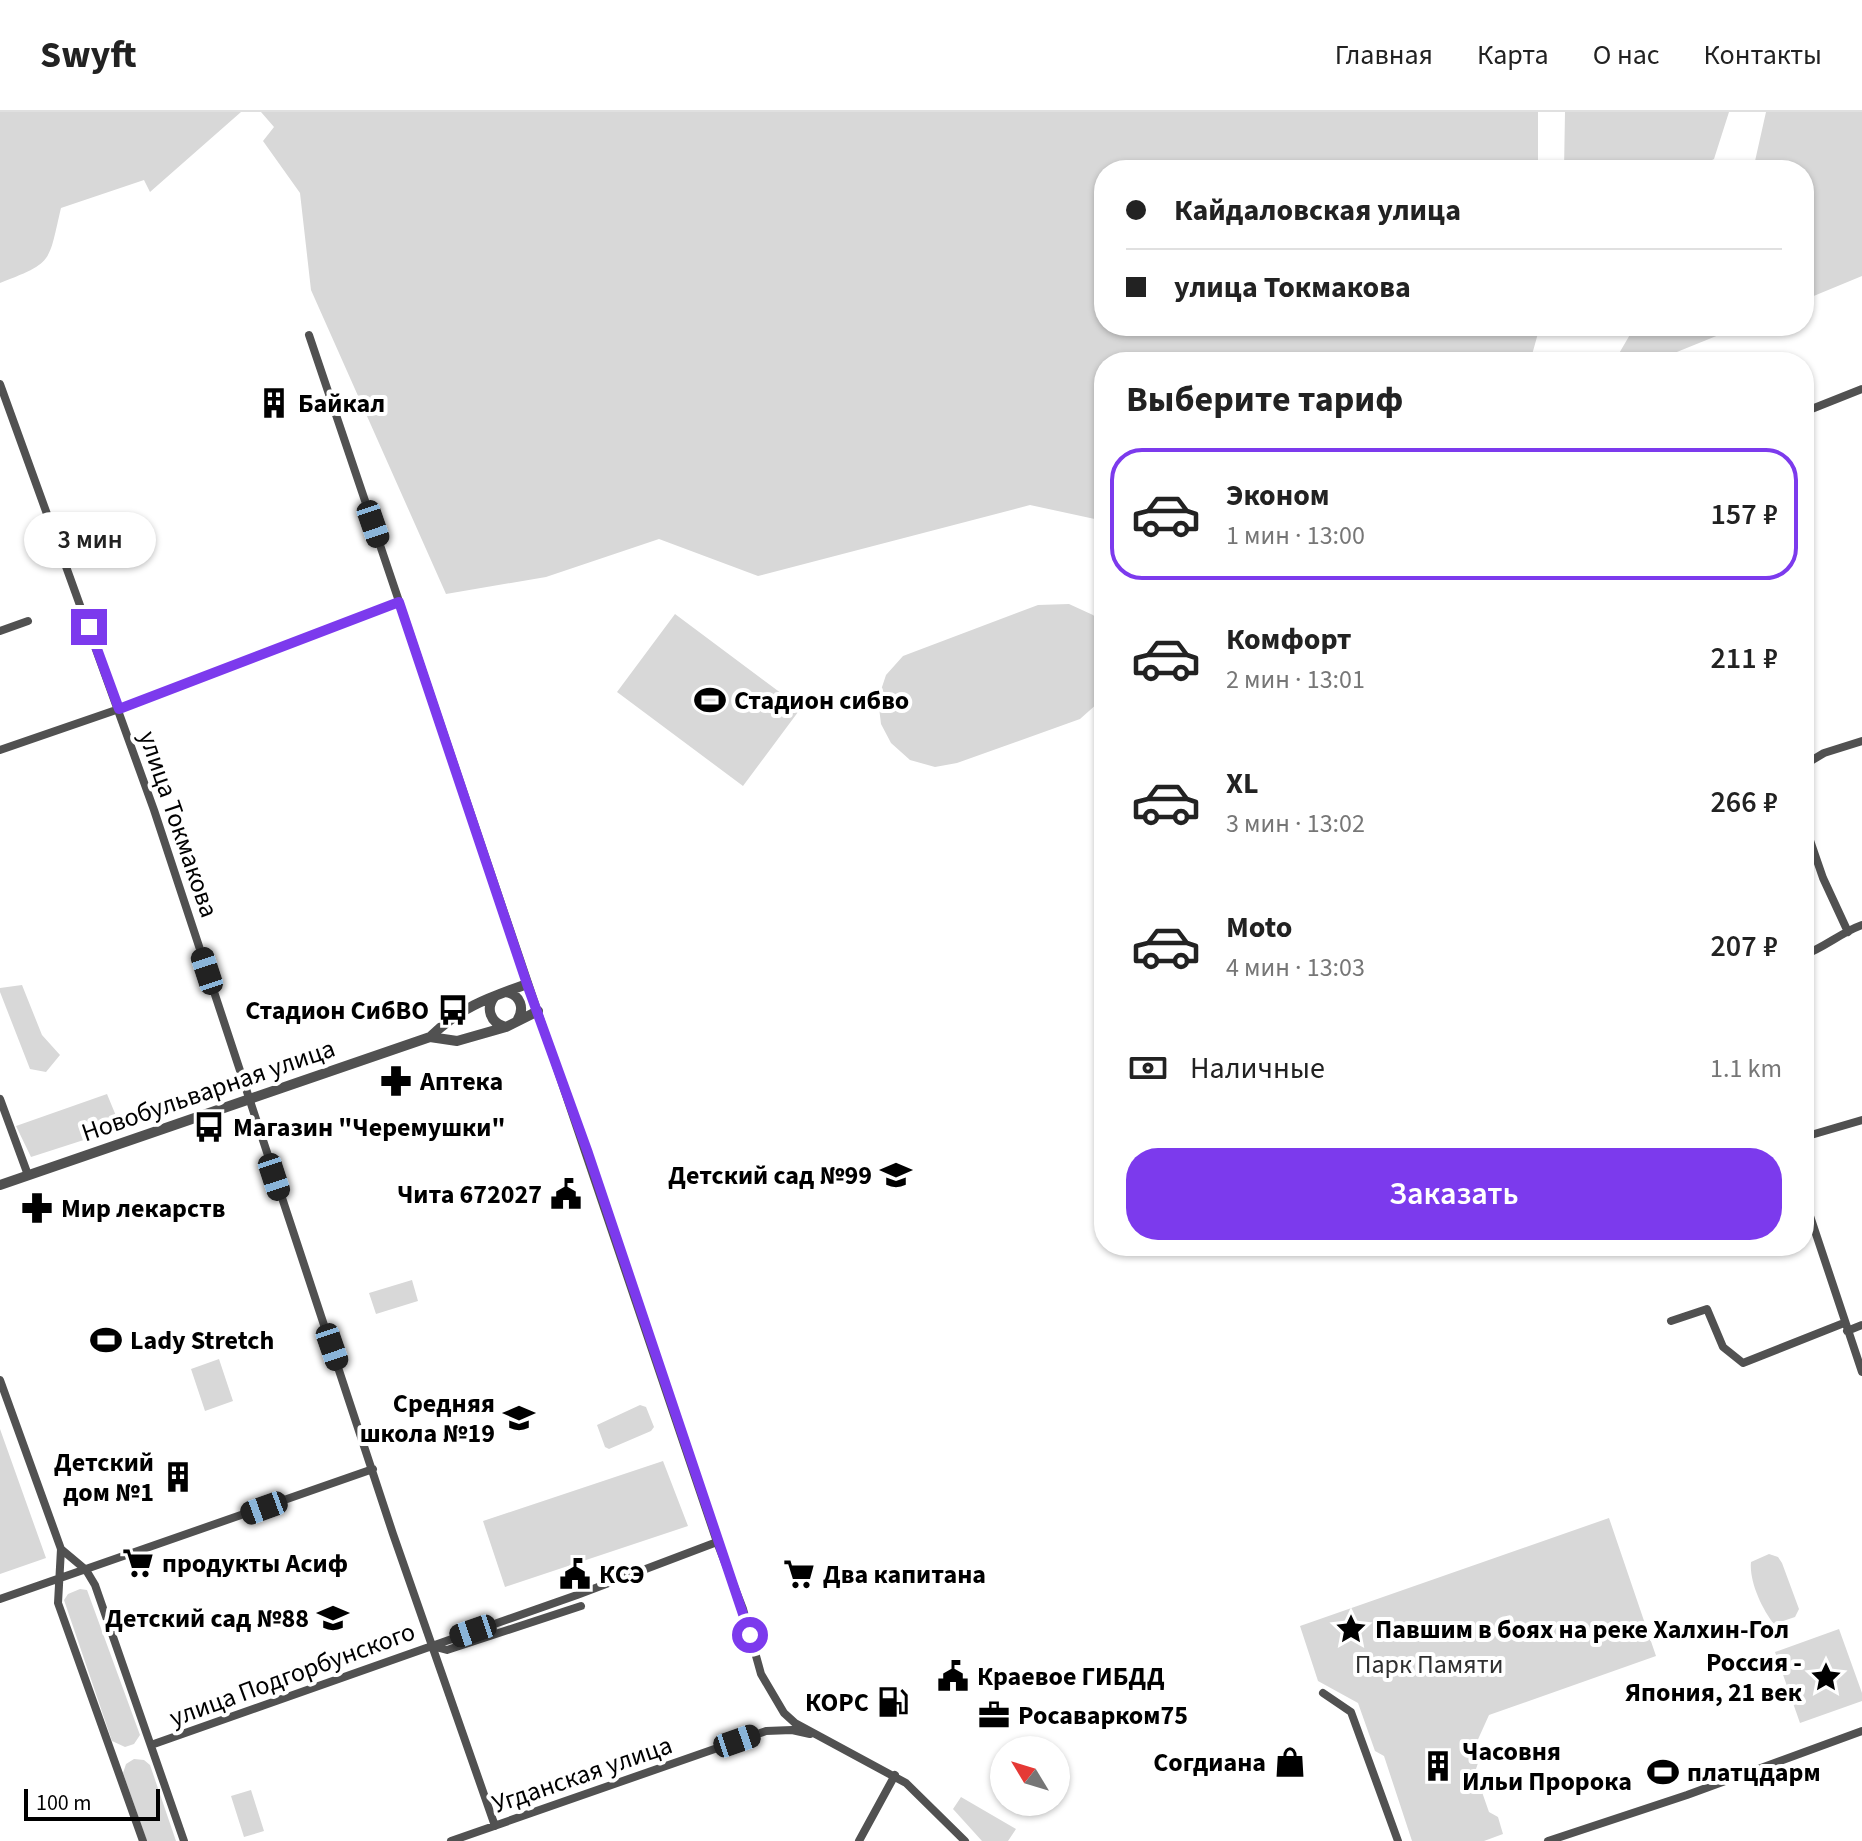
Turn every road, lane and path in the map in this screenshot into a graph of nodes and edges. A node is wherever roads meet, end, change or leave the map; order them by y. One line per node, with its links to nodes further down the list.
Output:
1 (309, 335): 7 (street)
2 (0, 384): 6 (street, улица Токмакова)
3 (1862, 389): 4 (street)
4 (1814, 408)
5 (0, 409): 6 (street)
6 (10, 411): 10 (street, улица Токмакова)
7 (399, 602): 10 (street); 18 (street)
8 (28, 621): 9 (street)
9 (0, 631)
10 (119, 709): 12 (street); 24 (street, улица Токмакова)
11 (1862, 741): 13 (street)
12 (0, 750)
13 (1814, 759)
14 (1814, 852): 16 (street)
15 (1862, 925): 16 (street)
16 (1848, 932): 17 (street)
17 (1814, 951)
18 (527, 984): 19 (street); 20 (street)
19 (500, 994): 21 (street); 21 (street); 22 (street)
20 (538, 1011): 21 (street); 36 (street)
21 (511, 1025): 22 (street)
22 (430, 1037): 24 (street, Новобульварная улица)
23 (0, 1099): 27 (street)
24 (249, 1099): 27 (street, Новобульварная улица); 35 (street, улица Токмакова)
25 (1862, 1120): 26 (street)
26 (1814, 1134)
27 (28, 1175): 28 (street, Новобульварная улица)
28 (0, 1185)
29 (1814, 1229): 32 (street)
30 (1671, 1321): 32 (street)
31 (1862, 1325): 32 (street)
32 (1845, 1327): 33 (street)
33 (1862, 1372)
34 (0, 1380): 37 (street)
35 (373, 1469): 38 (street); 42 (street, улица Токмакова)
36 (717, 1542): 42 (street, улица Подгорбунского); 45 (street)
37 (61, 1549): 38 (street); 39 (street)
38 (86, 1570): 39 (street); 46 (street)
39 (59, 1579): 40 (street); 49 (street)
40 (0, 1599)
41 (581, 1606): 42 (street)
42 (431, 1646): 46 (street, улица Подгорбунского); 48 (street, улица Токмакова)
43 (1323, 1693): 54 (street)
44 (1862, 1731): 55 (street)
45 (819, 1736): 47 (street); 48 (street, Угданская улица)
46 (151, 1745): 50 (street)
47 (895, 1775): 52 (street); 53 (street)
48 (495, 1826): 51 (street, Угданская улица)
49 (143, 1841)
50 (184, 1841)
51 (451, 1841)
52 (859, 1841)
53 (965, 1841)
54 (1398, 1841)
55 (1548, 1841)

